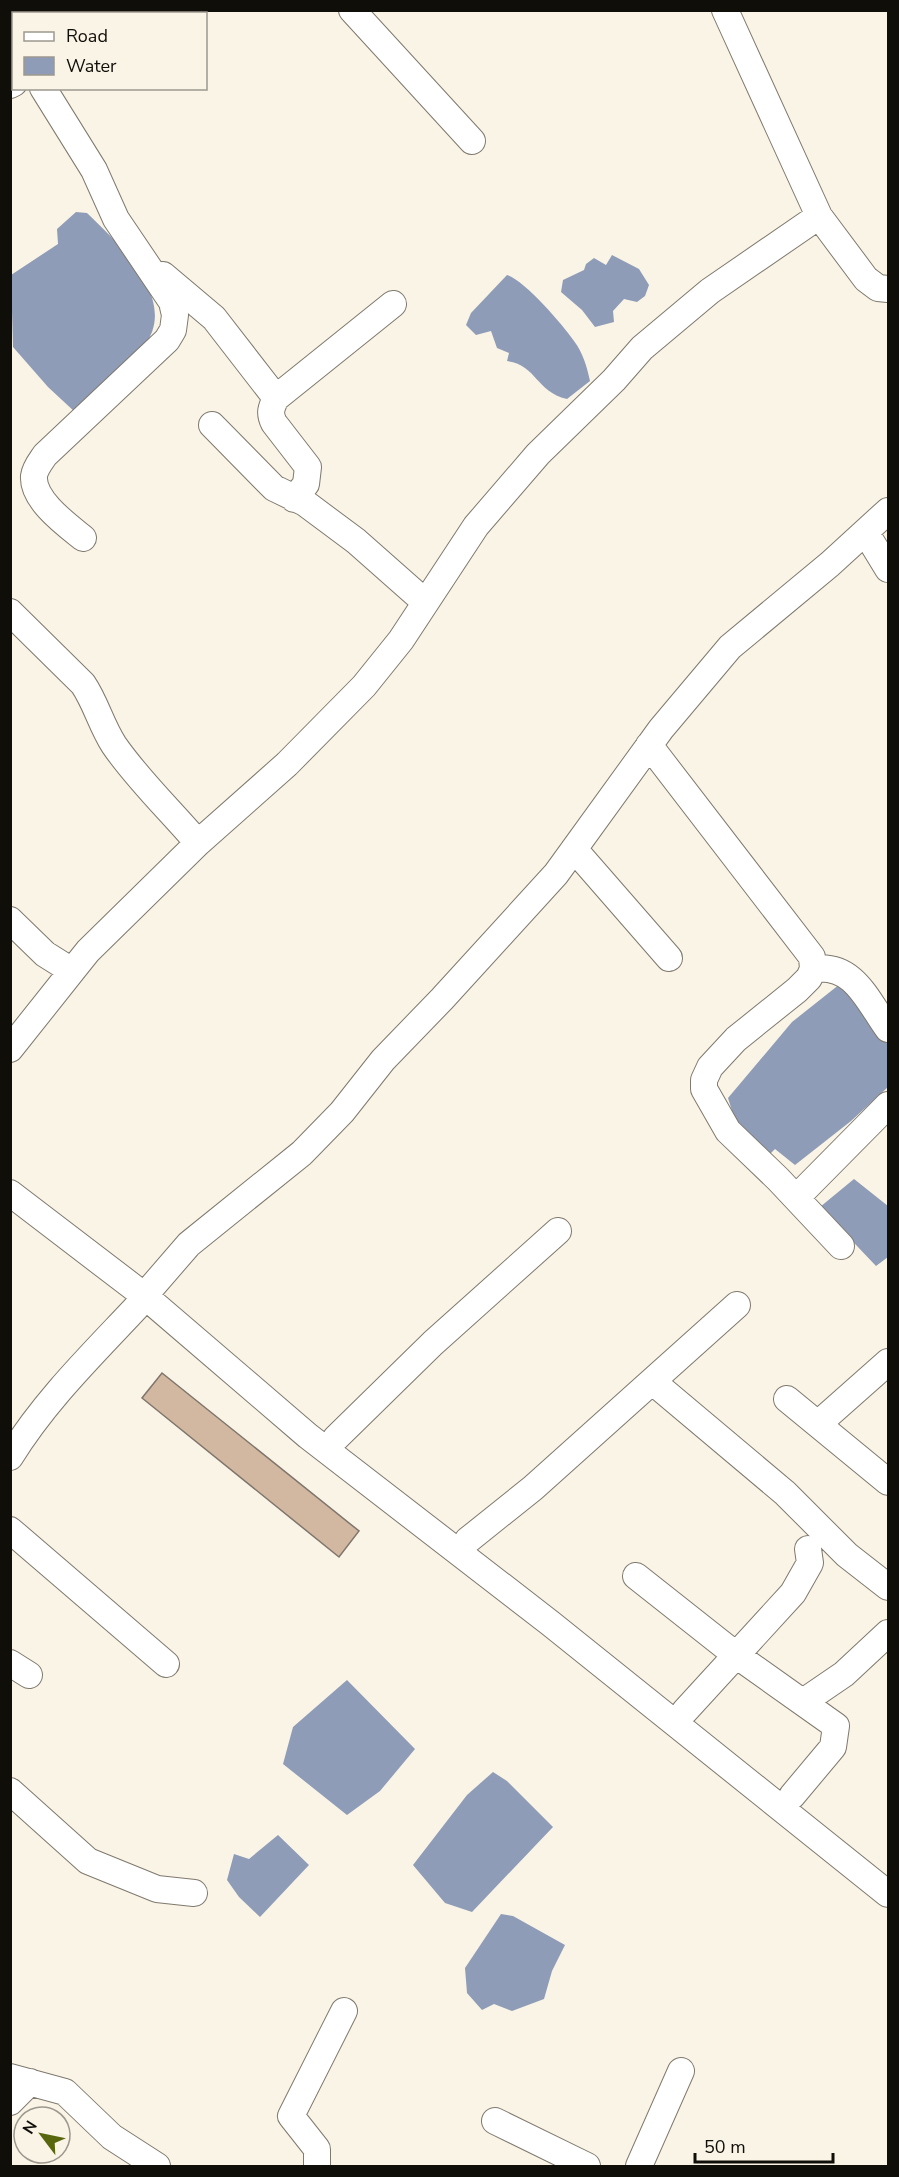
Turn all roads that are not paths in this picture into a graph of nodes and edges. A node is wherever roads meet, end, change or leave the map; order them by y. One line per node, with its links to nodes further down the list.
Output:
1 (351, 10): 4 (street)
2 (724, 10): 5 (street)
3 (44, 90): 6 (street)
4 (472, 141)
5 (819, 216): 7 (street); 16 (street)
6 (147, 262): 9 (street); 14 (street)
7 (888, 289)
8 (393, 304): 9 (street)
9 (276, 398): 11 (street)
10 (212, 425): 11 (street)
11 (294, 499): 16 (street)
12 (888, 511): 13 (street)
13 (866, 533): 15 (street); 18 (street)
14 (83, 538)
15 (888, 569)
16 (426, 602): 19 (street)
17 (10, 612): 19 (street)
18 (649, 745): 20 (street); 23 (street)
19 (198, 843): 24 (street)
20 (574, 849): 22 (street); 33 (street)
21 (10, 920): 24 (street)
22 (669, 958)
23 (813, 969): 25 (street); 30 (street)
24 (72, 971): 26 (street)
25 (888, 1029)
26 (10, 1049)
27 (888, 1106): 30 (street)
28 (10, 1175): 33 (street)
29 (10, 1193): 33 (street)
30 (796, 1198): 32 (street)
31 (558, 1231): 39 (street)
32 (841, 1246)
33 (146, 1294): 39 (street); 40 (street); 52 (street)
34 (737, 1305): 36 (street)
35 (888, 1362): 38 (street)
36 (653, 1382): 43 (street); 46 (street)
37 (787, 1399): 38 (street)
38 (818, 1424): 41 (street)
39 (336, 1438): 43 (street)
40 (10, 1457)
41 (888, 1482)
42 (10, 1530): 49 (street)
43 (468, 1540): 51 (street)
44 (808, 1549): 48 (street)
45 (636, 1576): 48 (street)
46 (888, 1587)
47 (888, 1634): 50 (street)
48 (736, 1655): 50 (street); 51 (street)
49 (166, 1664)
50 (803, 1702): 54 (street)
51 (684, 1711): 52 (street)
52 (765, 1786): 54 (street); 57 (street)
53 (10, 1791): 56 (street)
54 (792, 1796): 55 (street)
55 (888, 1873)
56 (194, 1893)
57 (888, 1894)
58 (344, 2011): 64 (street)
59 (681, 2071): 66 (street)
60 (20, 2079): 61 (street); 63 (street)
61 (10, 2102)
62 (495, 2121): 65 (street)
63 (157, 2166)
64 (317, 2166)
65 (587, 2166)
66 (639, 2166)

